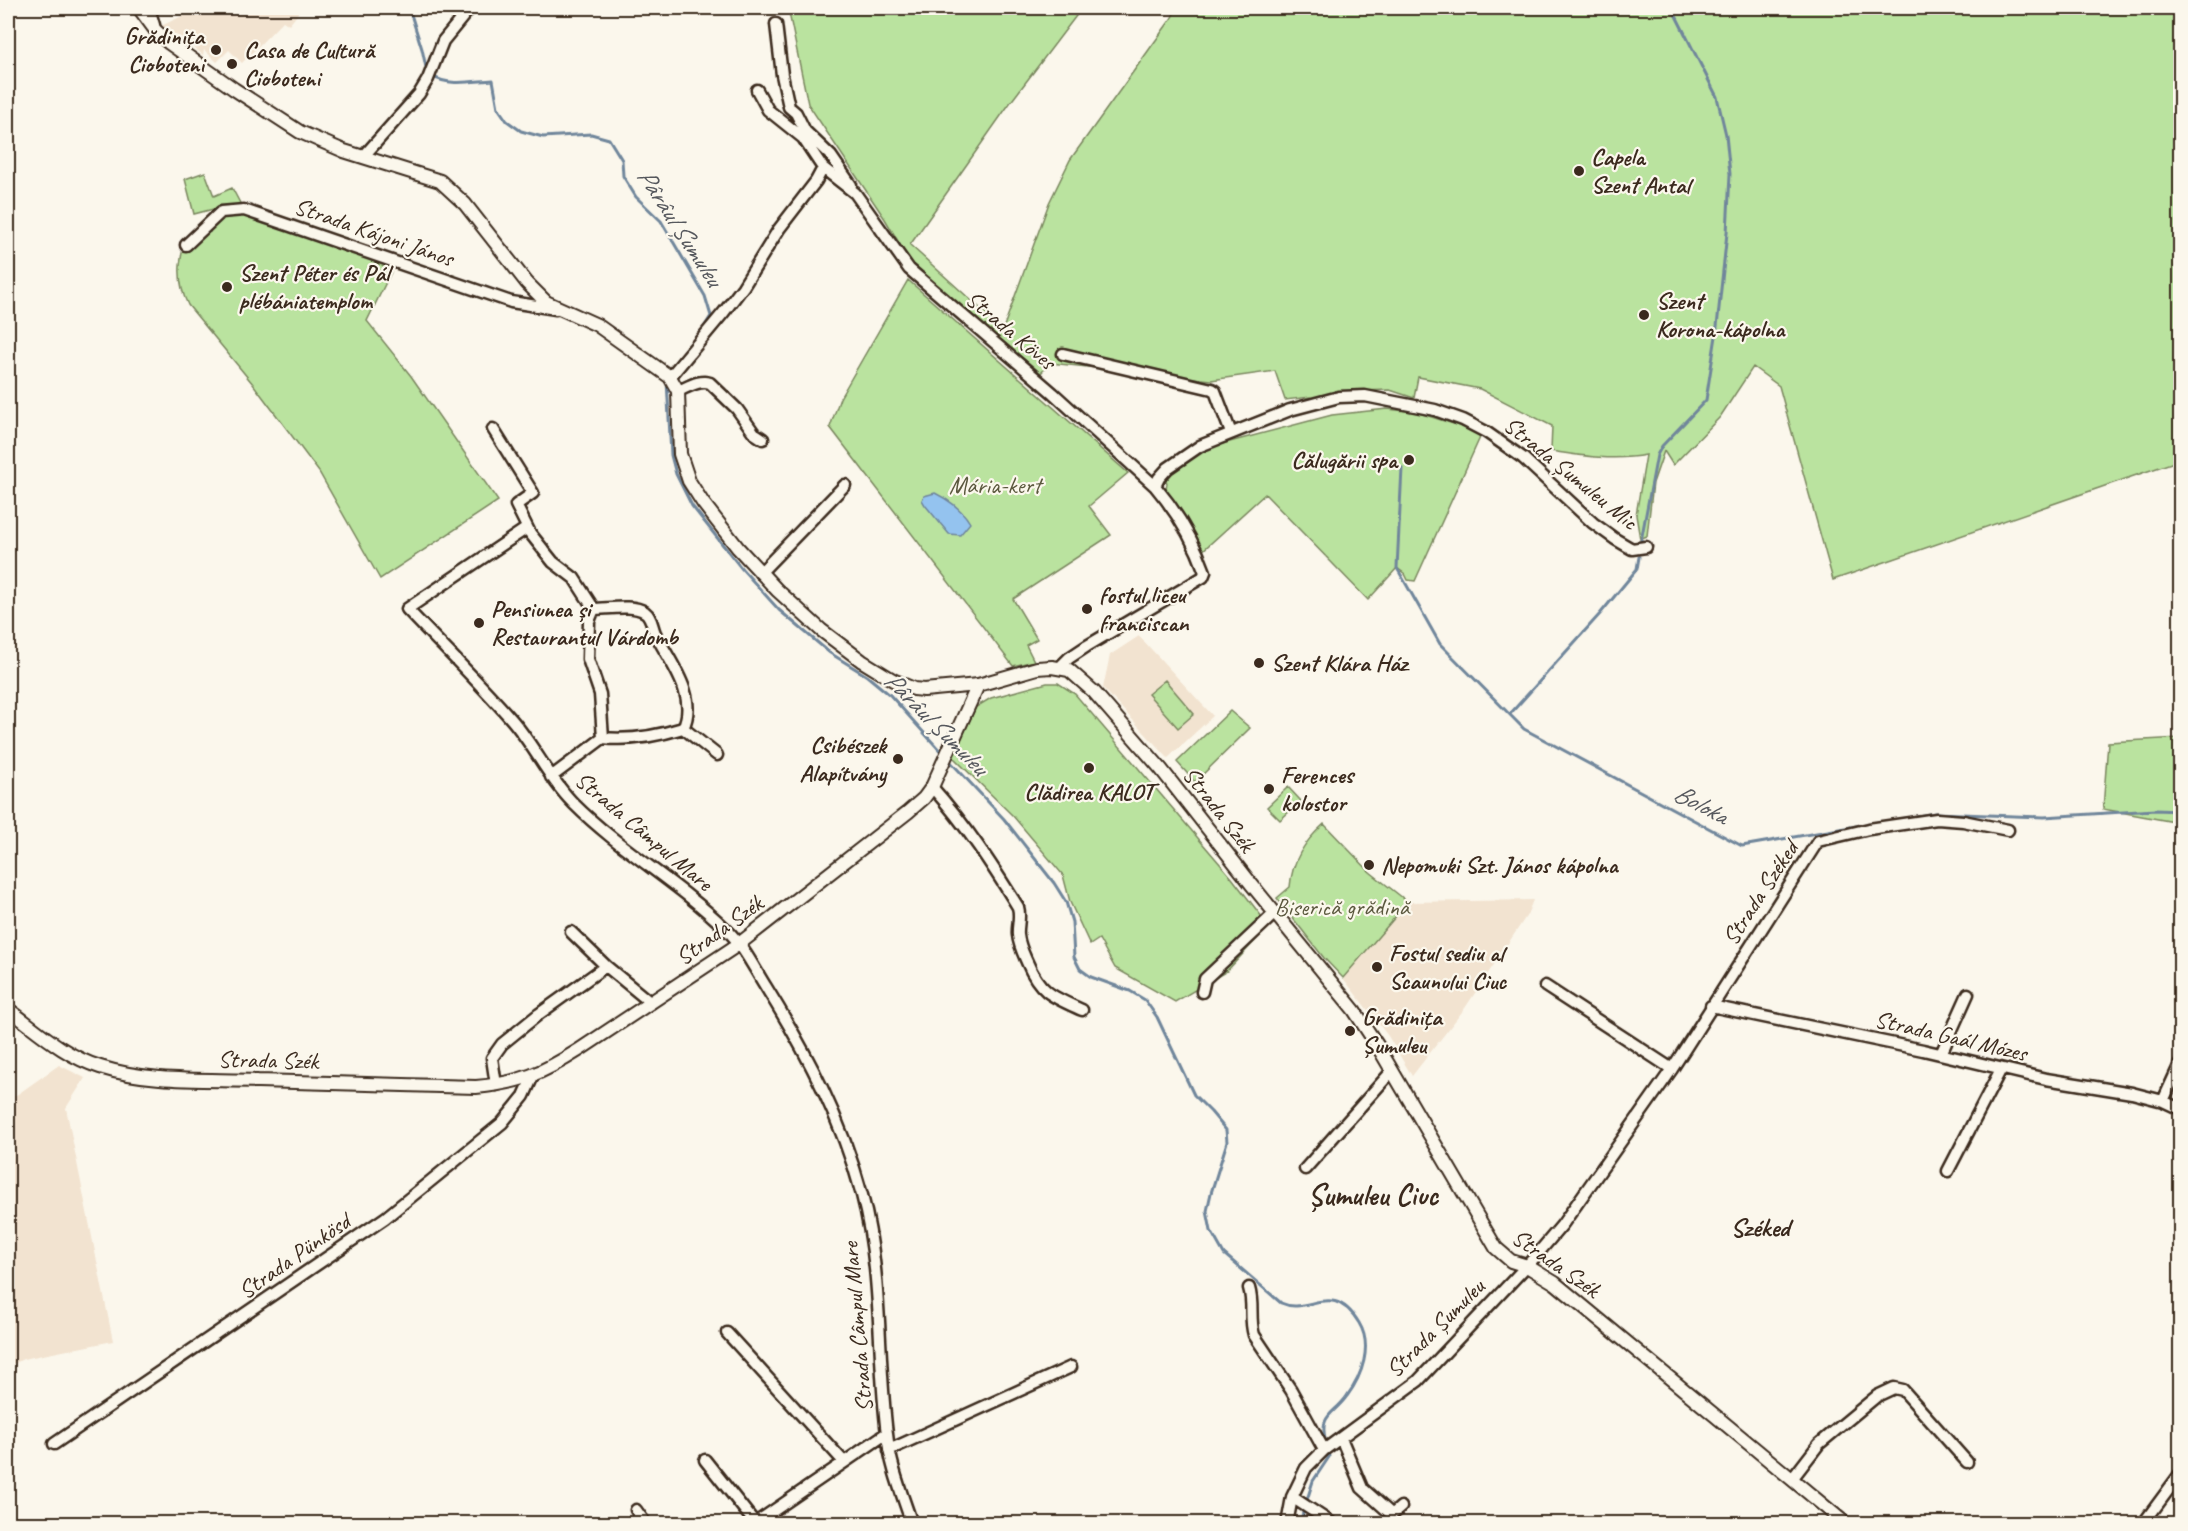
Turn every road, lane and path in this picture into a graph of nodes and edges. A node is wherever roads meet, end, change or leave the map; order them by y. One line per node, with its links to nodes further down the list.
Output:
1 (139, 8): 5 (street, Strada Kájoni János)
2 (149, 8): 5 (street)
3 (470, 8): 9 (street)
4 (776, 24): 7 (street, Strada Köves)
5 (156, 31): 9 (street, Strada Kájoni János)
6 (757, 90): 8 (street, Strada Köves)
7 (796, 113): 8 (street); 11 (street, Strada Köves)
8 (787, 124): 10 (street, Strada Köves)
9 (363, 157): 13 (street, Strada Kájoni János)
10 (824, 168): 11 (street, Strada Köves); 15 (street)
11 (855, 193): 21 (street, Strada Köves)
12 (186, 245): 13 (street, Strada Kájoni János)
13 (559, 309): 15 (street, Strada Kájoni János)
14 (1064, 354): 18 (street)
15 (667, 376): 16 (street, Strada Kájoni János)
16 (678, 391): 19 (street); 24 (street, Strada Kájoni János)
17 (493, 429): 22 (street)
18 (1231, 433): 21 (street, Strada Șumuleu Mic); 23 (street, Strada Șumuleu Mic)
19 (763, 439)
20 (845, 485): 24 (street)
21 (1155, 486): 26 (street)
22 (527, 528): 25 (street); 31 (street, Strada Câmpul Mare)
23 (1646, 547)
24 (760, 573): 27 (street, Strada Kájoni János)
25 (594, 609): 28 (street); 29 (street)
26 (1060, 668): 27 (street); 34 (street, Strada Szék)
27 (978, 685): 32 (street, Strada Szék)
28 (683, 728): 29 (street); 30 (street)
29 (603, 738): 31 (street)
30 (717, 755)
31 (551, 777): 36 (street, Strada Câmpul Mare)
32 (932, 788): 36 (street, Strada Szék); 44 (street)
33 (2008, 830): 42 (street, Strada Széked)
34 (1275, 913): 39 (street); 49 (street, Strada Szék)
35 (571, 932): 37 (street)
36 (739, 945): 41 (street, Strada Szék); 60 (street, Strada Câmpul Mare)
37 (606, 966): 41 (street); 51 (street)
38 (1545, 986): 47 (street)
39 (1202, 992)
40 (1968, 994): 45 (street)
41 (651, 1003): 50 (street, Strada Szék)
42 (1712, 1006): 45 (street, Strada Gaál Mózes); 47 (street, Strada Széked)
43 (8, 1009): 51 (street, Strada Szék)
44 (1082, 1010)
45 (1941, 1054): 48 (street, Strada Gaál Mózes)
46 (2181, 1064): 52 (street)
47 (1672, 1069): 56 (street, Strada Széked)
48 (2001, 1069): 52 (street, Strada Gaál Mózes); 55 (street)
49 (1392, 1071): 54 (street); 56 (street, Strada Szék)
50 (533, 1076): 51 (street, Strada Szék); 62 (street, Strada Pünkösd)
51 (496, 1085)
52 (2163, 1101): 53 (street, Strada Gaál Mózes)
53 (2181, 1109)
54 (1305, 1169)
55 (1948, 1171)
56 (1527, 1266): 61 (street, Strada Șumuleu); 69 (street, Strada Szék)
57 (1249, 1288): 64 (street)
58 (726, 1333): 66 (street)
59 (1071, 1367): 63 (street)
60 (887, 1433): 63 (street, Strada Câmpul Mare); 66 (street)
61 (1341, 1438): 64 (street, Strada Șumuleu); 71 (street)
62 (54, 1444)
63 (889, 1450): 75 (street, Strada Câmpul Mare)
64 (1324, 1450): 70 (street, Strada Șumuleu)
65 (705, 1460): 73 (street)
66 (844, 1462): 73 (street)
67 (1967, 1462): 69 (street)
68 (2181, 1474): 79 (street)
69 (1792, 1479): 78 (street, Strada Szék)
70 (1292, 1497): 76 (street, Strada Șumuleu); 77 (street)
71 (1401, 1507)
72 (636, 1510): 74 (street)
73 (755, 1523)
74 (646, 1524)
75 (912, 1524)
76 (1287, 1524)
77 (1333, 1524)
78 (1846, 1524)
79 (2143, 1524)

